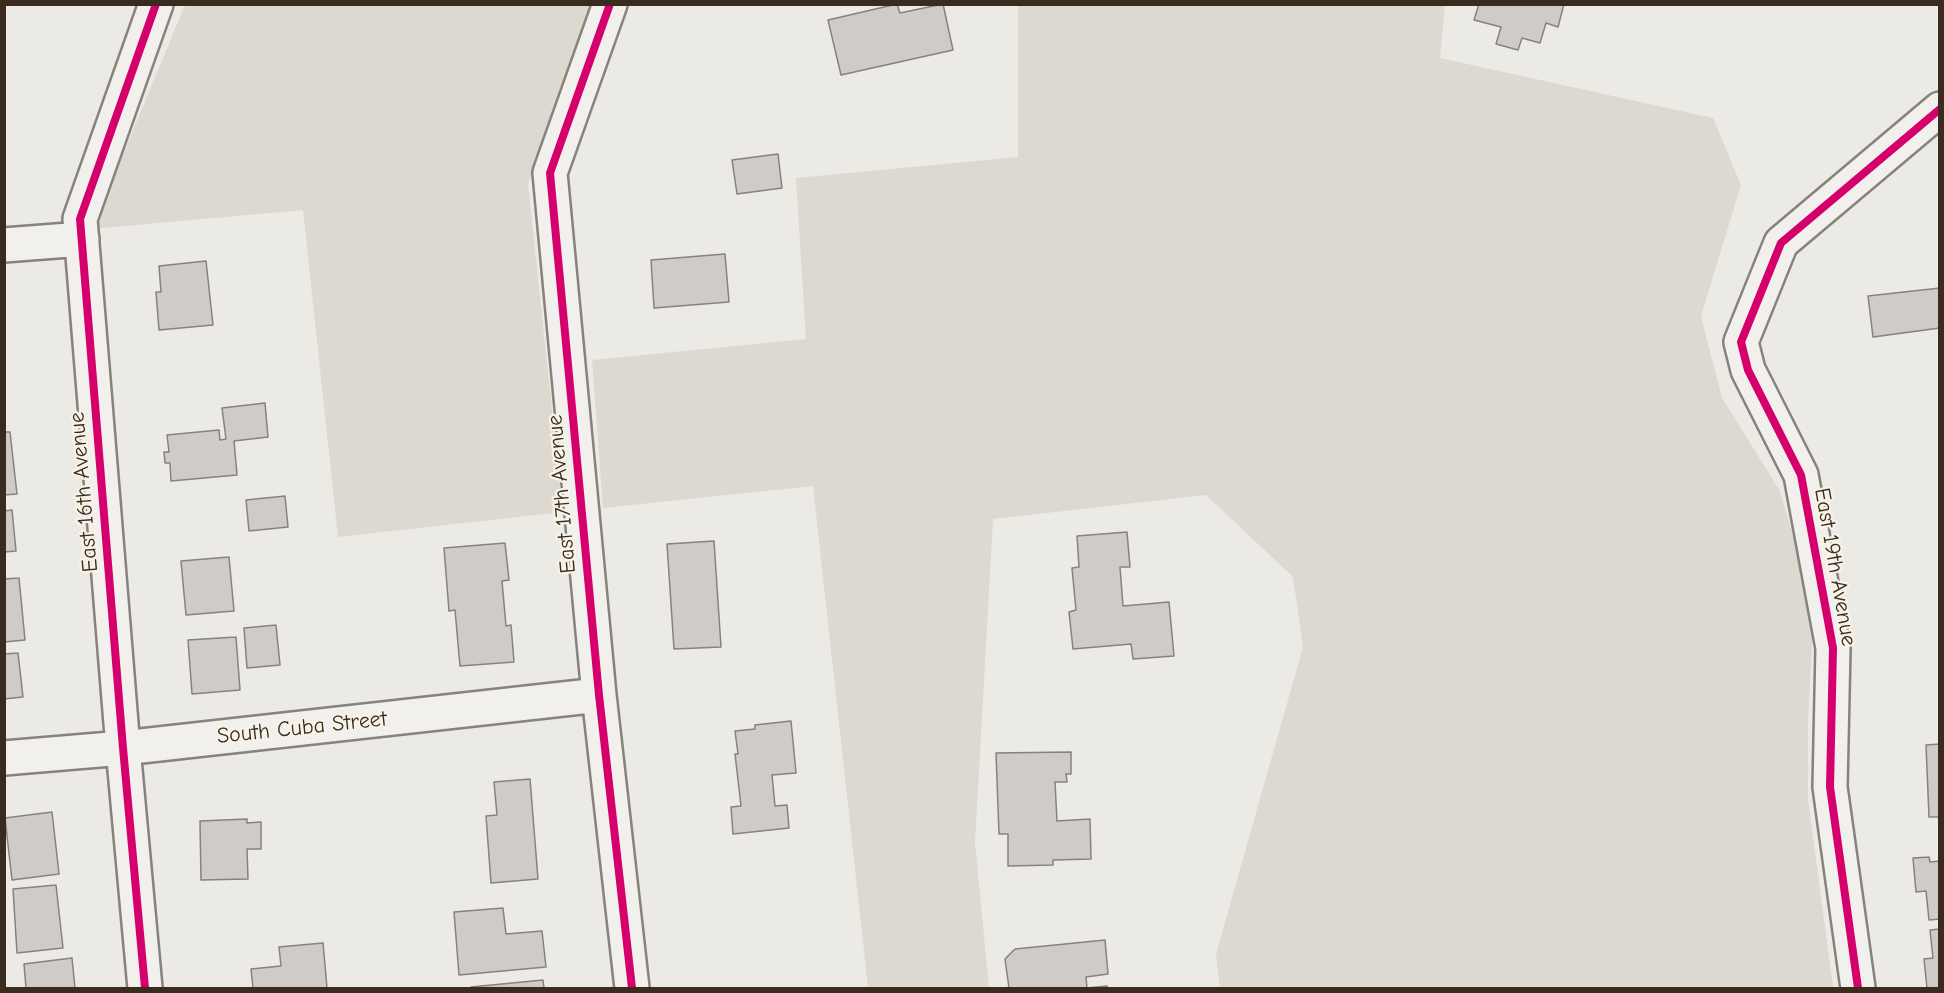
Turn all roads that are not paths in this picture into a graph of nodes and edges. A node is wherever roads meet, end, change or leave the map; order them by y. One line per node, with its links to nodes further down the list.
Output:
1 (156, 4): 4 (street, East 16th Avenue)
2 (610, 4): 6 (street, East 17th Avenue)
3 (1940, 109): 11 (street, East 19th Avenue)
4 (81, 239): 5 (street); 7 (street, East 16th Avenue)
5 (4, 245)
6 (599, 695): 7 (street, South Cuba Street); 10 (street, East 17th Avenue)
7 (123, 748): 8 (street, South Cuba Street); 9 (street, East 16th Avenue)
8 (4, 758)
9 (145, 988)
10 (632, 988)
11 (1858, 988)

